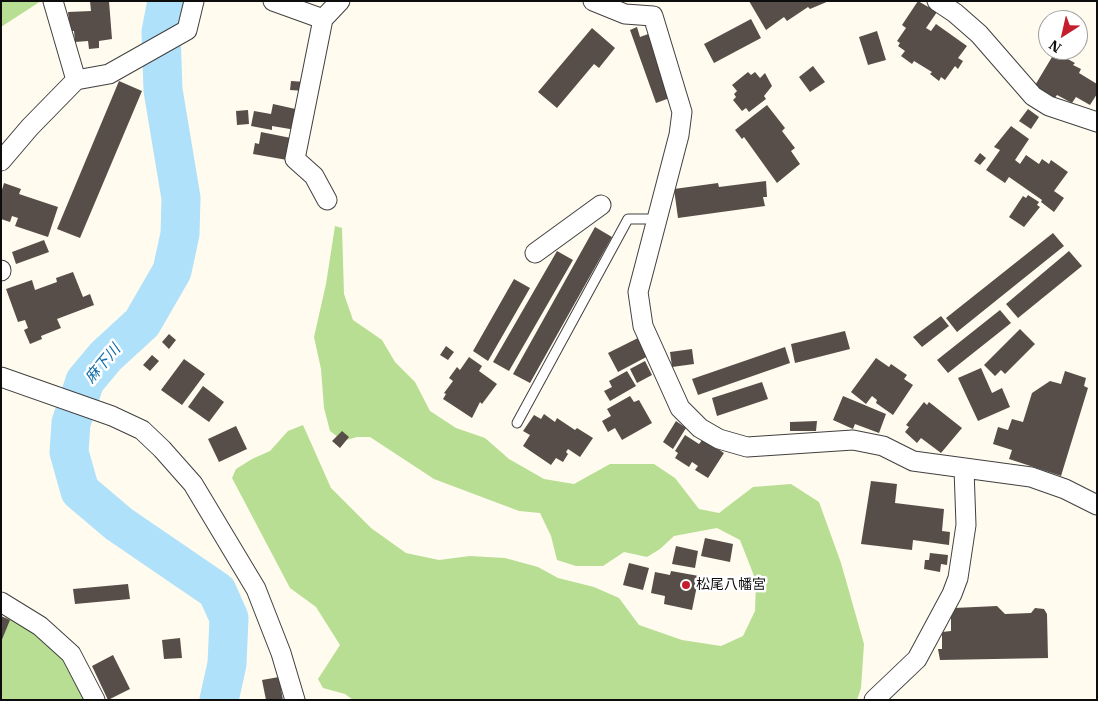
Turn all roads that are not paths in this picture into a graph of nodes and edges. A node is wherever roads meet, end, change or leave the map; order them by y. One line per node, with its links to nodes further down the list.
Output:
1 (53, 1): 9 (street)
2 (194, 1): 9 (street)
3 (273, 1): 8 (street)
4 (340, 1): 8 (street)
5 (593, 1): 7 (street)
6 (937, 1): 10 (street)
7 (653, 8): 14 (street)
8 (323, 19): 12 (street)
9 (76, 80): 11 (street)
10 (1097, 122)
11 (1, 161)
12 (327, 200)
13 (601, 205): 15 (street)
14 (657, 219): 17 (lane); 18 (street)
15 (535, 254)
16 (1, 377): 22 (street)
17 (517, 423)
18 (964, 469): 19 (street); 23 (street)
19 (1097, 505)
20 (1, 602): 21 (street)
21 (95, 700)
22 (294, 700)
23 (874, 700)

